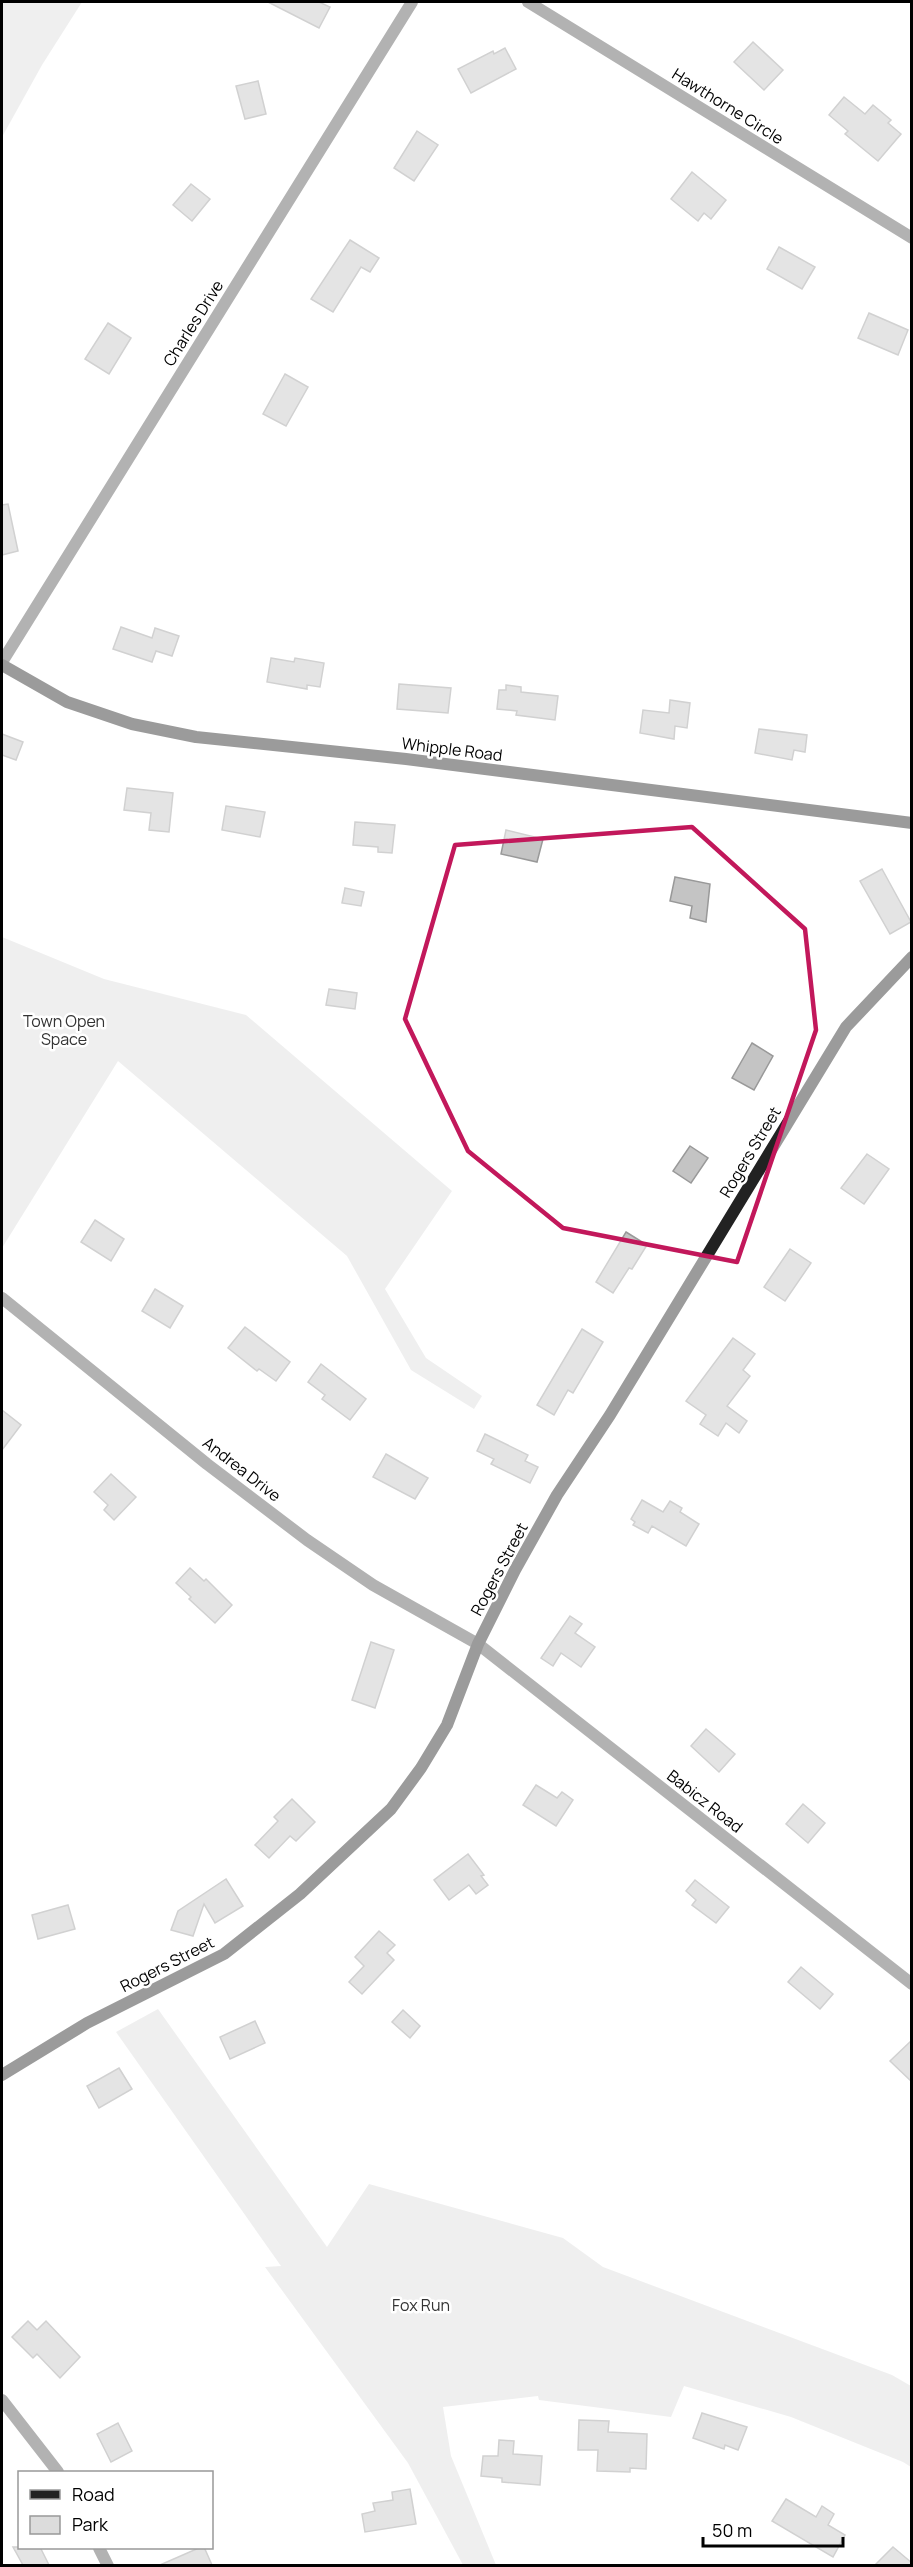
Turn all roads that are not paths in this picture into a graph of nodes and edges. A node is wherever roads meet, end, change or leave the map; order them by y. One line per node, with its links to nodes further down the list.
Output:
1 (412, 2): 4 (street, Charles Drive)
2 (528, 2): 3 (street, Hawthorne Circle)
3 (912, 238)
4 (2, 663): 5 (street, Whipple Road)
5 (912, 823)
6 (912, 957): 8 (street, Rogers Street)
7 (2, 1298): 8 (street, Andrea Drive)
8 (478, 1644): 9 (street, Babicz Road); 10 (street, Rogers Street)
9 (912, 1984)
10 (2, 2075)
11 (2, 2400): 12 (street)
12 (57, 2471)
13 (100, 2549): 14 (street)
14 (108, 2565)

